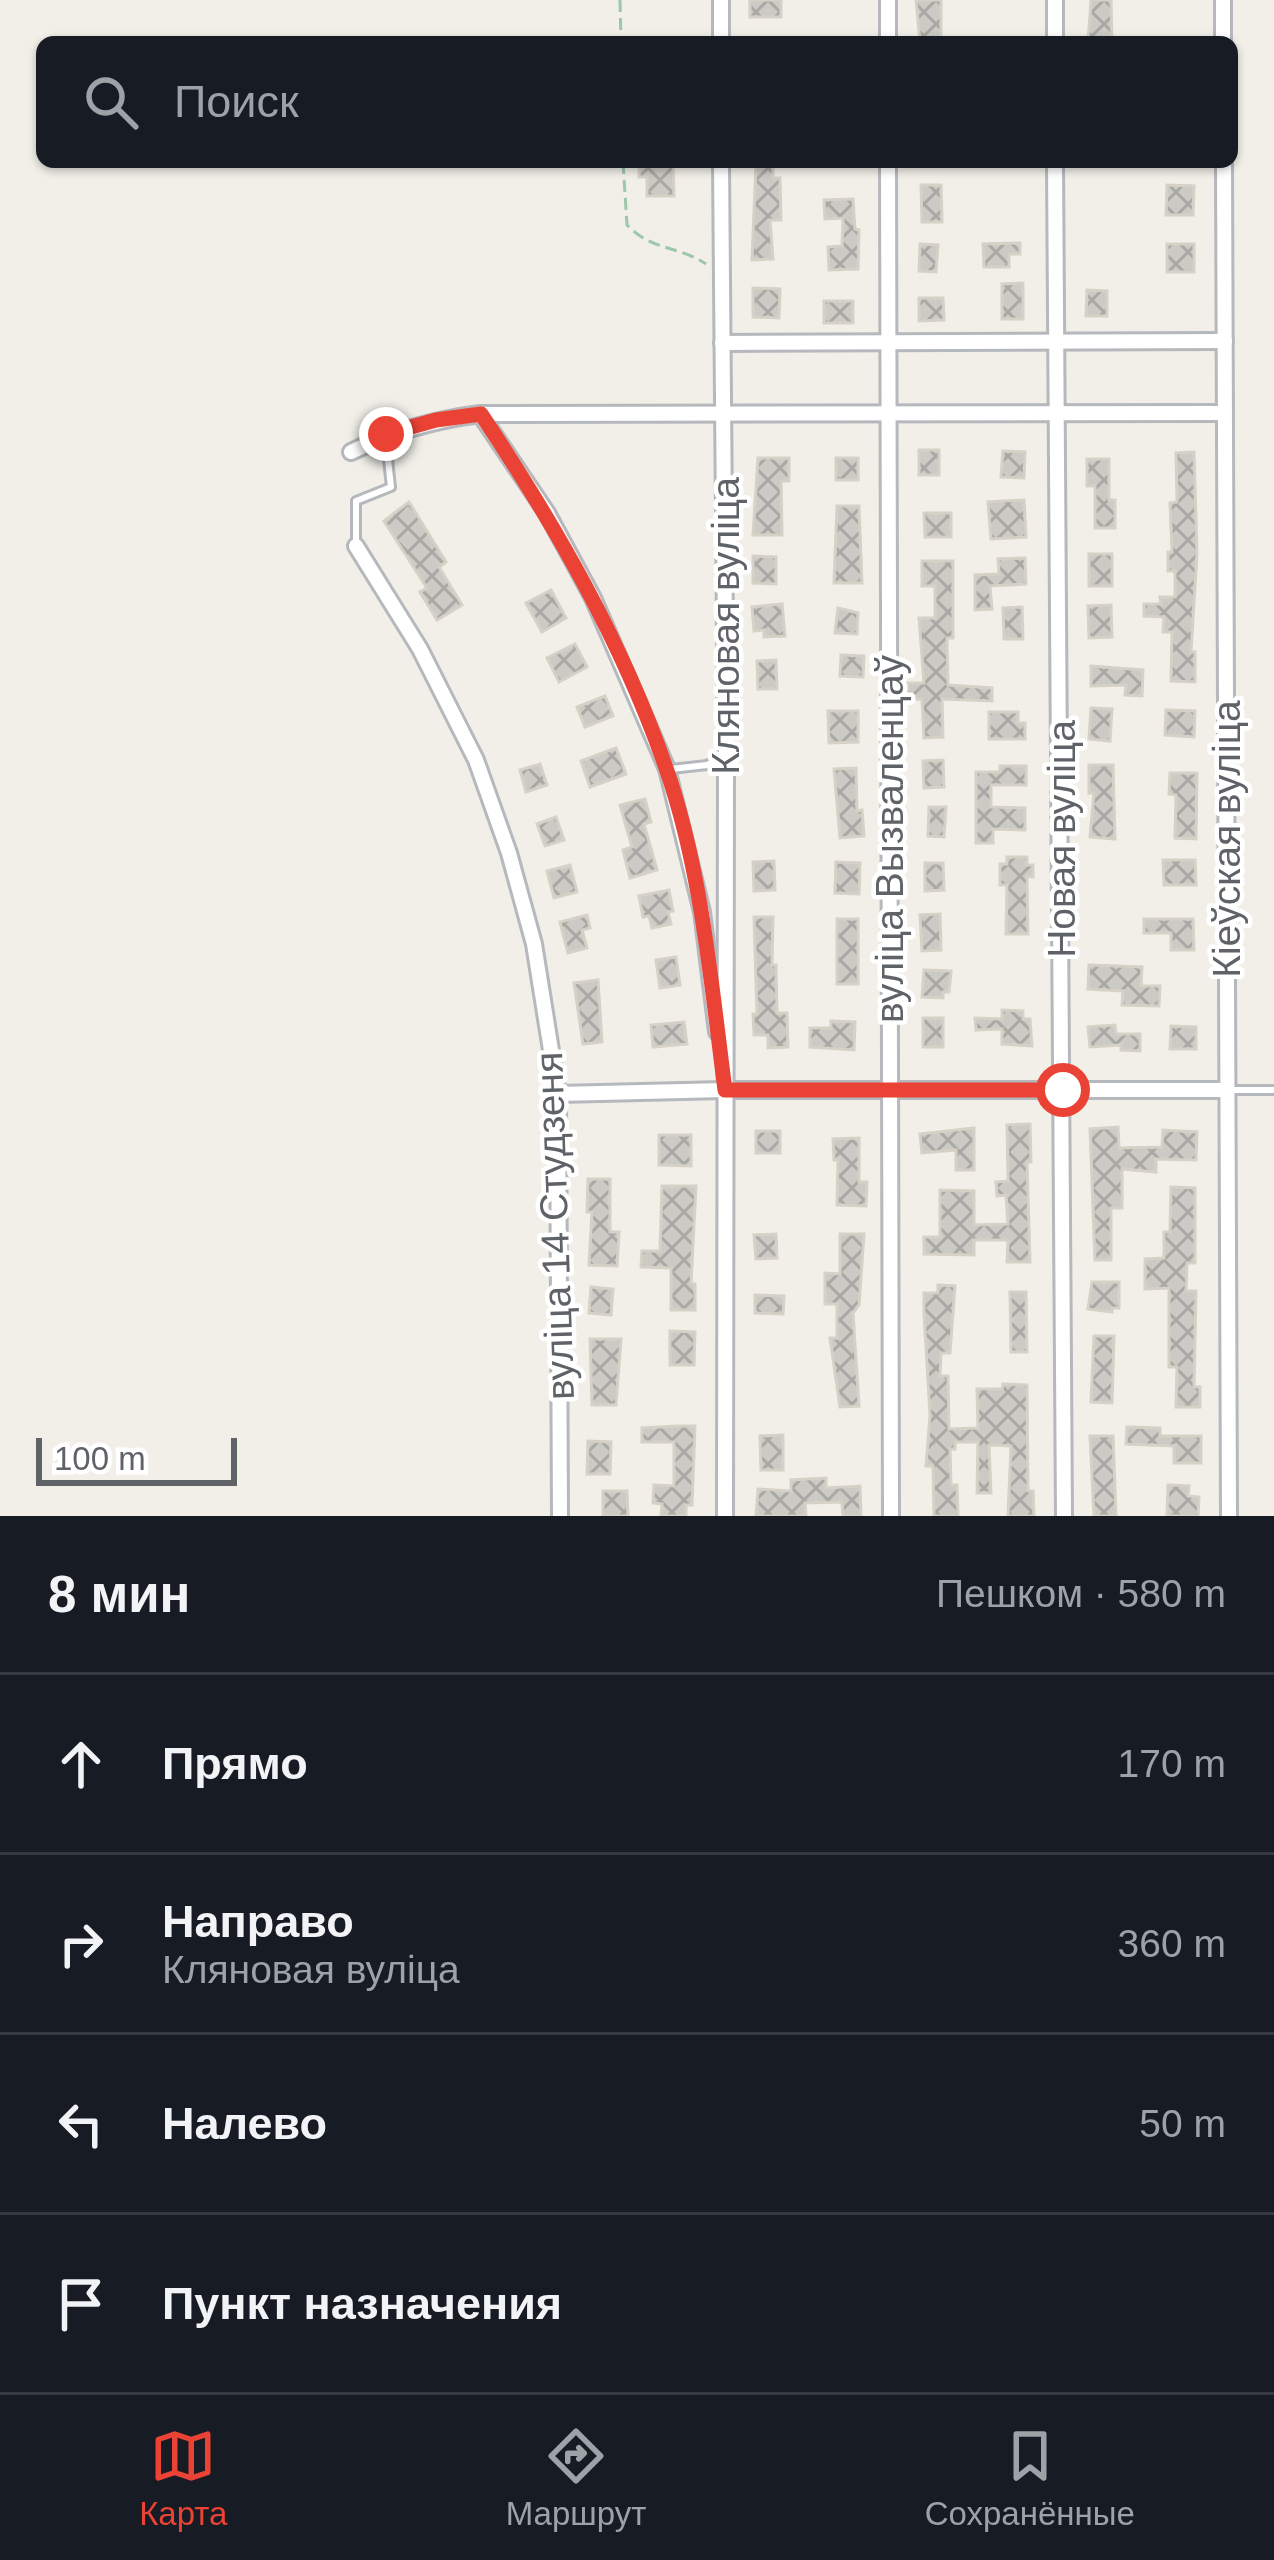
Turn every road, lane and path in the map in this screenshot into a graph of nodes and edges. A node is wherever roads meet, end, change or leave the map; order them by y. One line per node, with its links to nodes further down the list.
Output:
1 (620, 0): 6 (path)
2 (721, 0): 7 (street)
3 (888, 0): 8 (street)
4 (1055, 0): 9 (street)
5 (1223, 0): 10 (street)
6 (621, 36)
7 (721, 36)
8 (888, 36)
9 (1055, 36)
10 (1223, 36)
11 (623, 168): 16 (path)
12 (721, 168): 16 (street, Кляновая вуліца)
13 (888, 168): 18 (street, вуліца Вызваленцаў)
14 (1055, 168): 19 (street, Новая вуліца)
15 (1224, 168): 17 (street, Кіеўская вуліца)
16 (722, 276): 20 (street, Кляновая вуліца)
17 (1225, 341): 19 (street); 24 (street, Кіеўская вуліца)
18 (888, 342): 19 (street); 20 (street); 21 (street, вуліца Вызваленцаў)
19 (1056, 342): 23 (street, Новая вуліца)
20 (722, 344): 22 (street, Кляновая вуліца)
21 (890, 412): 22 (street); 23 (street); 35 (street, вуліца Вызваленцаў)
22 (723, 413): 25 (street); 29 (street, Кляновая вуліца)
23 (1059, 413): 24 (street); 32 (street, Новая вуліца)
24 (1225, 413): 33 (street, Кіеўская вуліца)
25 (481, 414): 26 (street); 30 (street, Кляновая вуліца)
26 (386, 434): 27 (street); 28 (lane)
27 (351, 452)
28 (356, 546): 36 (street, вуліца 14 Студзеня)
29 (726, 754): 30 (lane); 31 (street, Кляновая вуліца)
30 (667, 769): 31 (street, Кляновая вуліца)
31 (725, 1090): 35 (street); 36 (street); 38 (street, Кляновая вуліца)
32 (1063, 1090): 33 (street); 35 (street); 40 (street, Новая вуліца)
33 (1227, 1090): 34 (lane); 41 (street, Кіеўская вуліца)
34 (1274, 1090)
35 (889, 1092): 39 (street, вуліца Вызваленцаў)
36 (558, 1094): 37 (street, вуліца 14 Студзеня)
37 (560, 1516)
38 (724, 1516)
39 (891, 1516)
40 (1064, 1516)
41 (1229, 1516)

